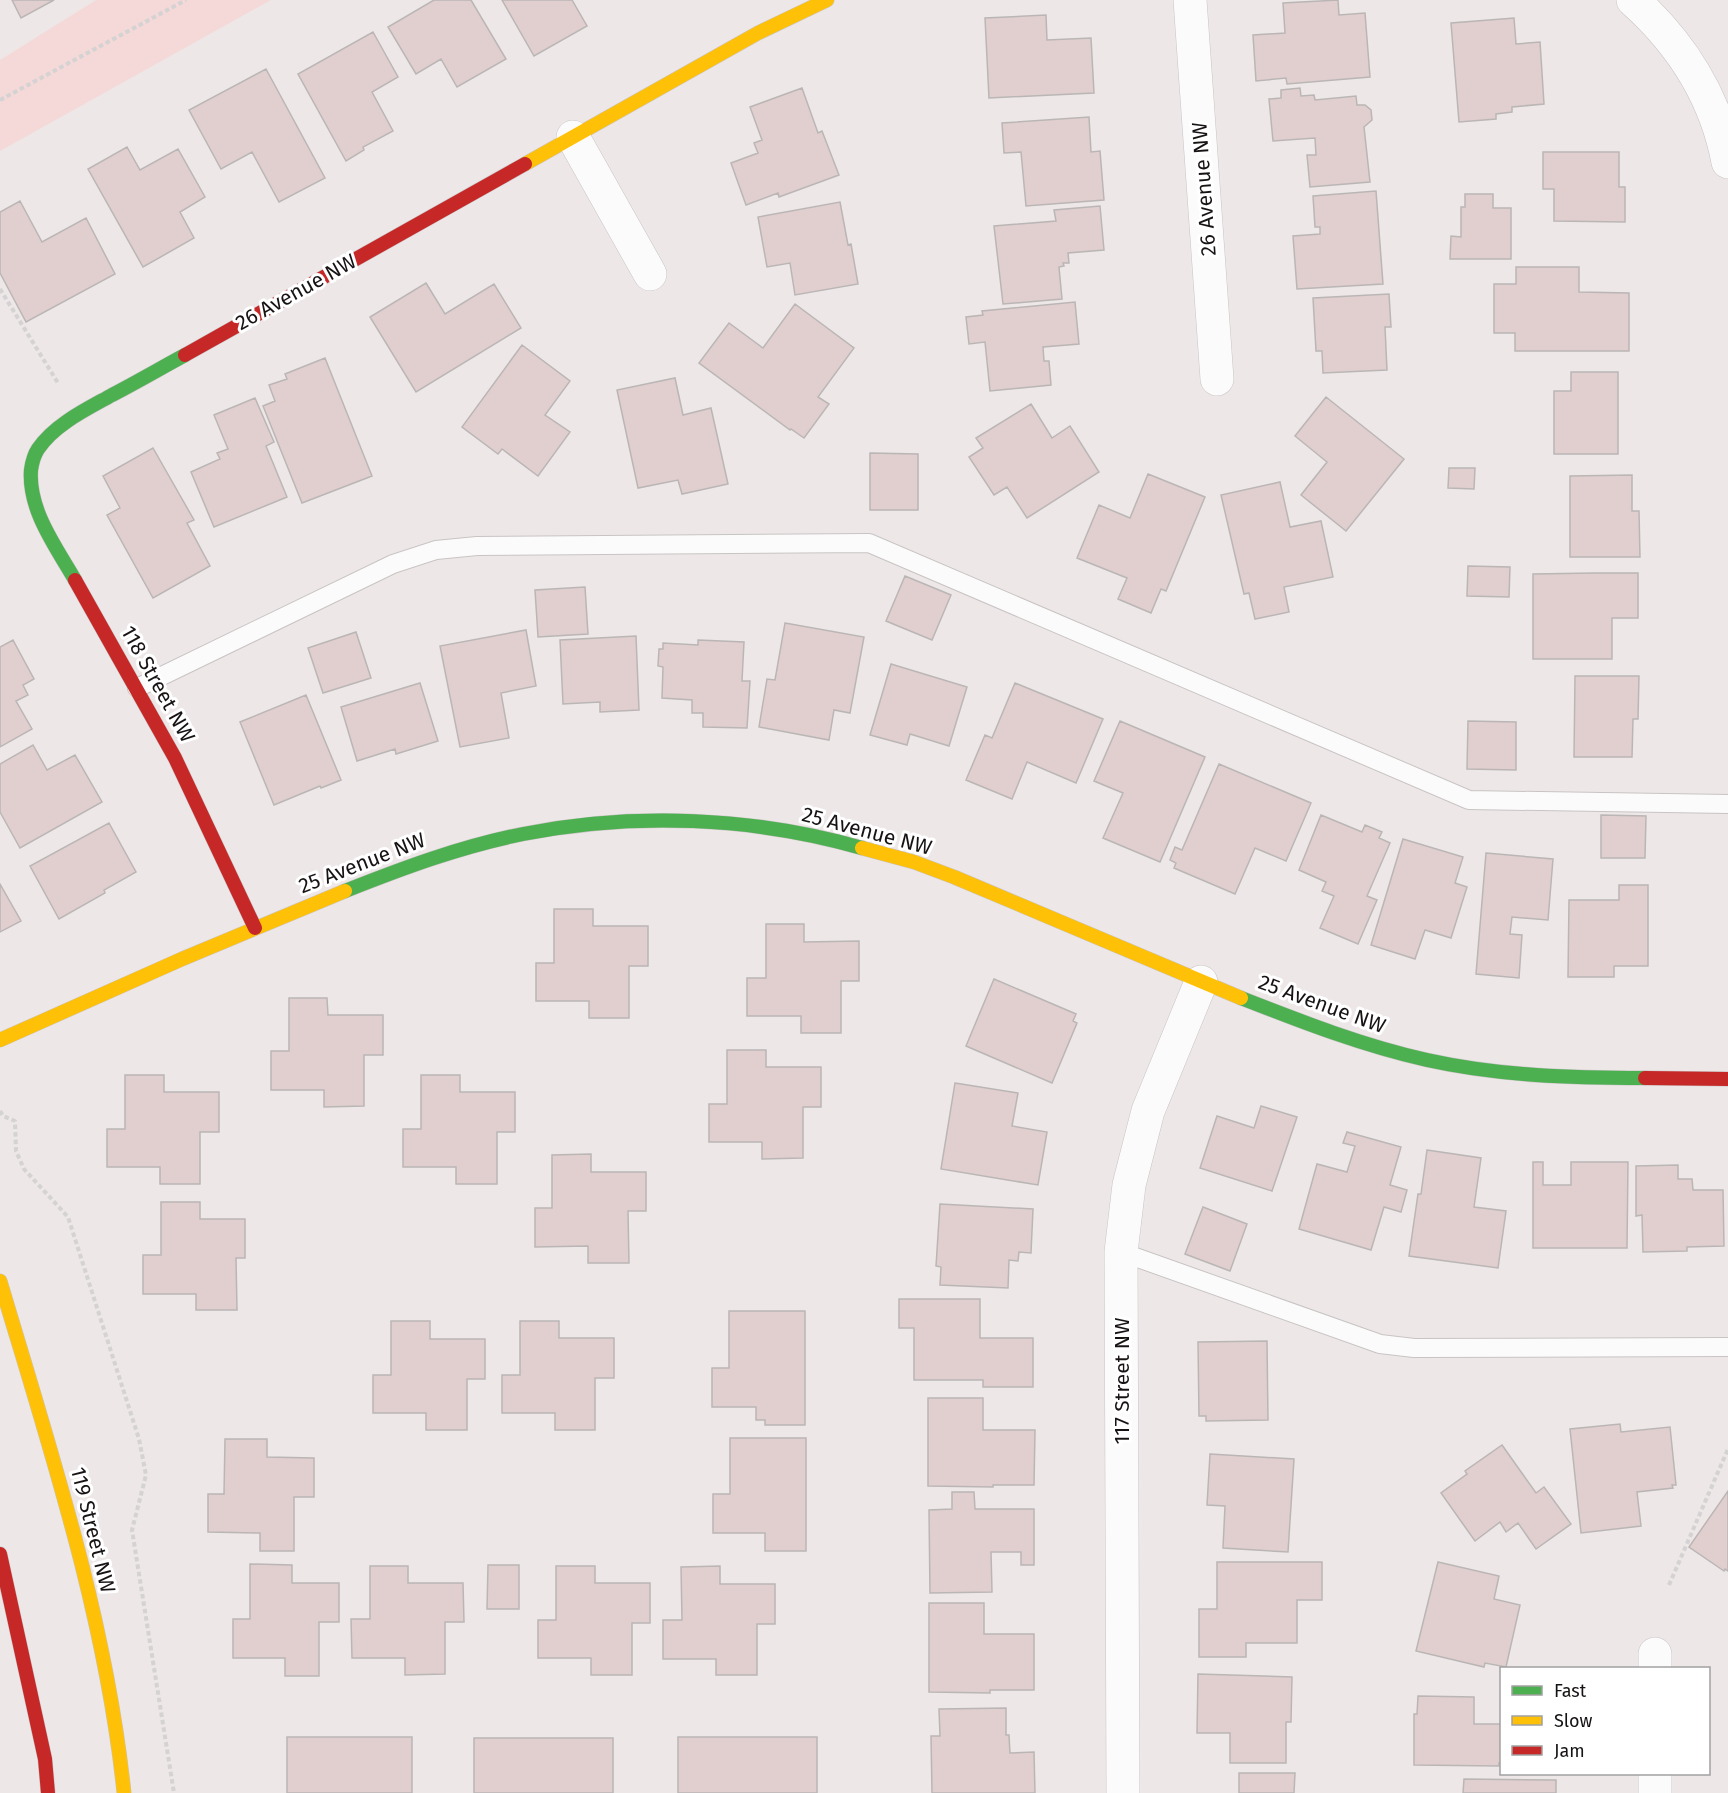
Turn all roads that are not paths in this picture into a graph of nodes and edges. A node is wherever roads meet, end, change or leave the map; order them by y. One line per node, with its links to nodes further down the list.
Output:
1 (826, 0): 4 (street, 26 Avenue NW)
2 (1190, 0): 7 (street, 26 Avenue NW)
3 (1633, 0): 5 (street)
4 (573, 137): 6 (street); 8 (street, 26 Avenue NW)
5 (1727, 152)
6 (650, 274)
7 (1217, 379)
8 (31, 461): 9 (street, 118 Street NW)
9 (137, 688): 10 (lane); 11 (street, 118 Street NW)
10 (1728, 804)
11 (255, 928): 12 (street, 25 Avenue NW); 13 (street, 25 Avenue NW)
12 (1202, 982): 14 (street, 25 Avenue NW); 15 (street, 117 Street NW)
13 (0, 1040)
14 (1728, 1079)
15 (1121, 1252): 17 (lane); 22 (street, 117 Street NW)
16 (0, 1281): 21 (street, 119 Street NW)
17 (1728, 1347)
18 (0, 1554): 20 (street)
19 (1655, 1775): 23 (street)
20 (48, 1793)
21 (124, 1793)
22 (1123, 1793)
23 (1655, 1793)

